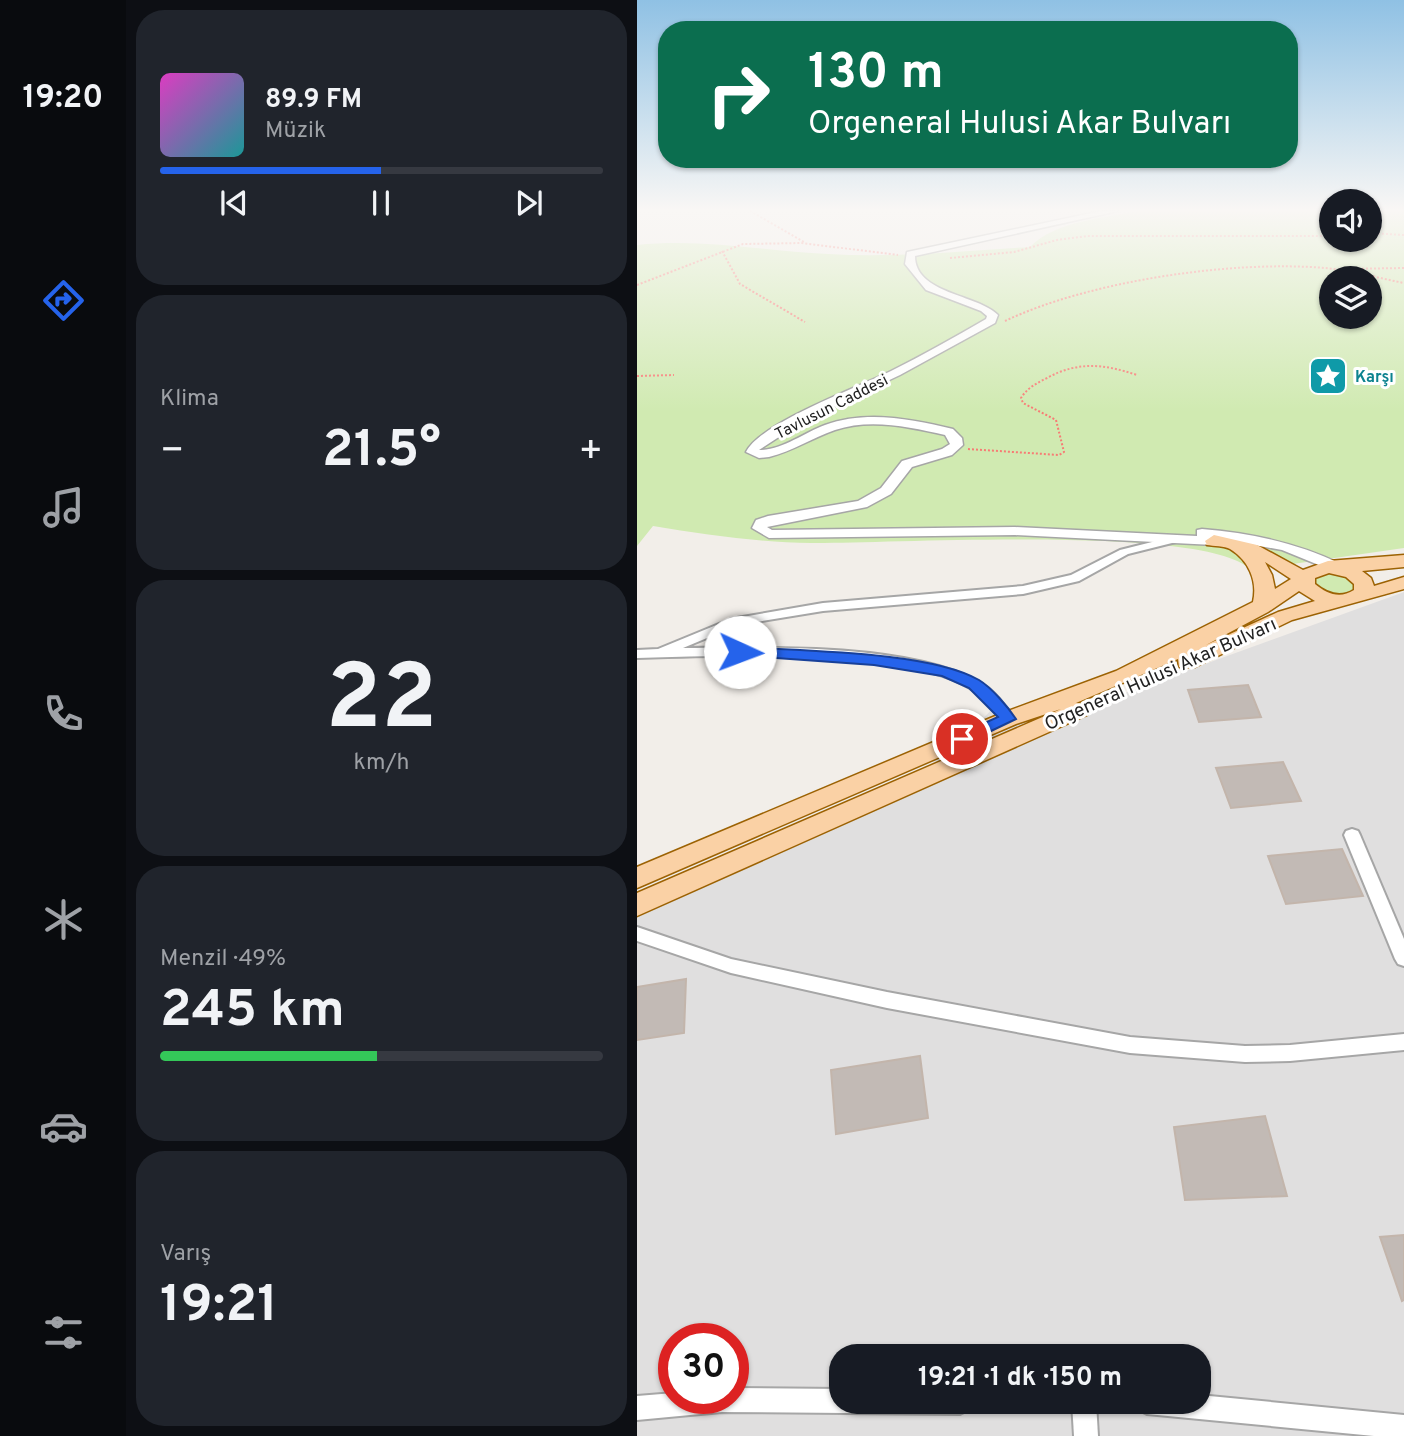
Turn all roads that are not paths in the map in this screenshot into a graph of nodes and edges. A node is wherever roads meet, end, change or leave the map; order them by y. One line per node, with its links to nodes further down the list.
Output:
1 (922, 278): 2 (street, Tavlusun Caddesi)
2 (1142, 536): 3 (street); 6 (street)
3 (1180, 538): 4 (street); 12 (street)
4 (1214, 541): 7 (main road); 11 (main road)
5 (1404, 561): 6 (main road)
6 (1336, 567): 7 (main road, Orgeneral Hulusi Akar Bulvarı); 9 (main road)
7 (1304, 580): 10 (main road); 11 (main road, Orgeneral Hulusi Akar Bulvarı)
8 (1404, 583): 9 (main road)
9 (1360, 596): 10 (main road, Orgeneral Hulusi Akar Bulvarı)
10 (1339, 601): 17 (main road, Orgeneral Hulusi Akar Bulvarı)
11 (1261, 608): 14 (main road, Orgeneral Hulusi Akar Bulvarı)
12 (660, 653): 13 (street); 14 (street)
13 (637, 654)
14 (1008, 719): 16 (main road, Orgeneral Hulusi Akar Bulvarı)
15 (1352, 835): 19 (street)
16 (637, 878)
17 (637, 905)
18 (637, 934): 20 (street)
19 (1404, 959)
20 (1404, 1042)
21 (829, 1401): 22 (street)
22 (637, 1408)
23 (1211, 1408): 25 (street)
24 (1085, 1414): 26 (street)
25 (1404, 1427)
26 (1086, 1436)

